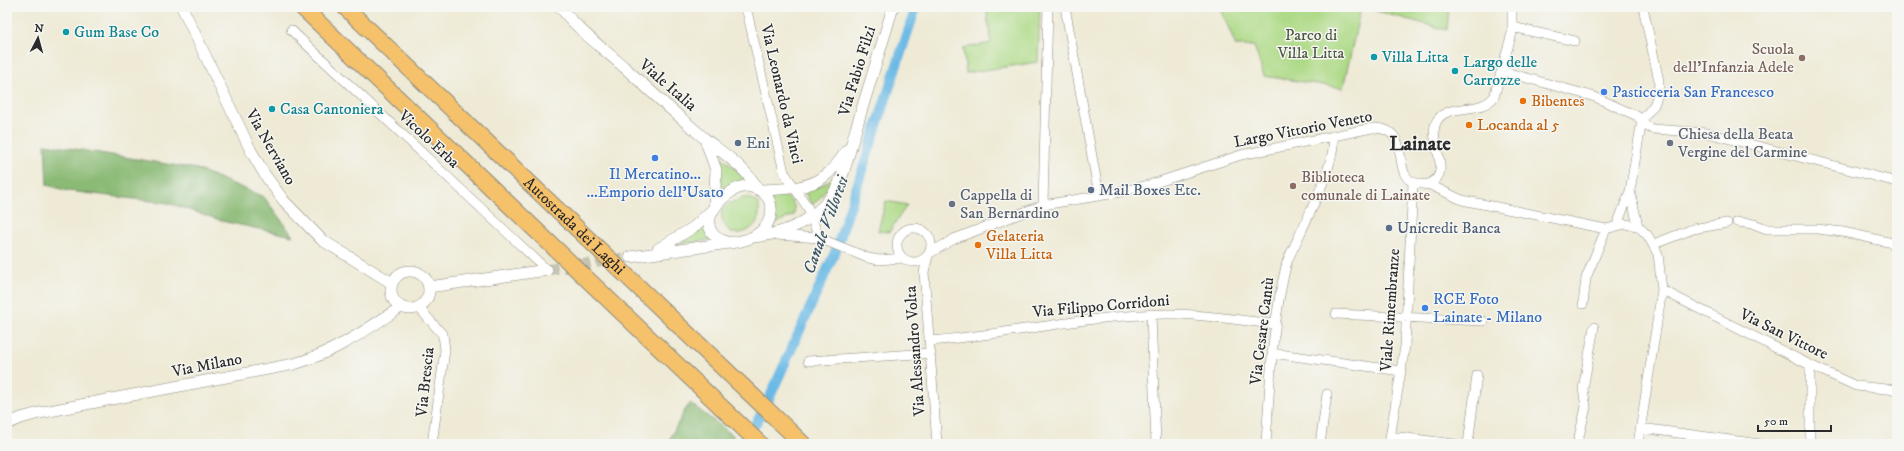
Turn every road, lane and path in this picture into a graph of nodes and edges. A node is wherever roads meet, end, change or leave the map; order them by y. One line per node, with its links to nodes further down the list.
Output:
1 (182, 7): 48 (street, Via Nerviano)
2 (302, 7): 73 (highway, Autostrada dei Laghi)
3 (345, 7): 74 (highway, Autostrada dei Laghi)
4 (746, 7): 21 (street, Via Leonardo da Vinci)
5 (893, 7): 18 (street, Via Fabio Filzi)
6 (1048, 7): 25 (street)
7 (1065, 7): 24 (street)
8 (1512, 7): 11 (street)
9 (1643, 7): 15 (street)
10 (563, 11): 17 (street, Viale Italia)
11 (1512, 27): 13 (street); 14 (street)
12 (291, 30): 47 (street, Vicolo Erba)
13 (1575, 40)
14 (1502, 71): 15 (street); 20 (street)
15 (1642, 120): 19 (street); 23 (street)
16 (1332, 136): 20 (street, Largo Vittorio Veneto); 24 (street, Largo Vittorio Veneto); 58 (street, Via Cesare Cantù)
17 (705, 139): 22 (street, Viale Italia); 26 (street, Viale Italia)
18 (851, 145): 21 (street, Via Fabio Filzi); 27 (street, Via Fabio Filzi)
19 (1897, 182)
20 (1421, 184): 32 (street); 56 (street, Viale Rimembranze)
21 (793, 187): 22 (street, Via Fabio Filzi); 27 (street, Via Leonardo da Vinci)
22 (759, 190): 26 (street); 35 (street)
23 (1630, 191): 30 (street); 31 (street)
24 (1099, 195): 25 (street, Largo Vittorio Veneto)
25 (1043, 205): 37 (street, Largo Vittorio Veneto)
26 (713, 209): 38 (street); 42 (street)
27 (811, 216): 34 (street, Via Fabio Filzi); 36 (street, Via Leonardo da Vinci)
28 (1737, 222): 40 (street)
29 (1727, 223): 39 (street)
30 (1617, 225): 31 (street); 32 (street)
31 (1638, 226): 39 (street)
32 (1606, 229): 51 (street)
33 (928, 234): 37 (street); 41 (street); 43 (street)
34 (773, 235): 35 (street, Via Fabio Filzi); 36 (street)
35 (753, 237): 38 (street)
36 (819, 238): 46 (street)
37 (954, 239): 43 (street, Largo Vittorio Veneto)
38 (732, 242): 42 (street)
39 (1654, 244): 50 (street)
40 (1897, 244)
41 (897, 245): 45 (street); 46 (street)
42 (650, 253): 44 (street)
43 (929, 255): 45 (street); 60 (street, Via Alessandro Volta)
44 (630, 256)
45 (903, 258): 46 (street)
46 (874, 259)
47 (546, 270): 49 (street)
48 (392, 283): 49 (street); 52 (street)
49 (429, 287): 53 (street)
50 (1662, 290): 64 (street, Via San Vittore); 70 (street)
51 (1583, 304)
52 (401, 307): 53 (street); 69 (street, Via Milano)
53 (419, 308): 72 (street, Via Brescia)
54 (1336, 314): 56 (street)
55 (1151, 315): 58 (street, Via Filippo Corridoni); 60 (street, Via Filippo Corridoni); 76 (street)
56 (1407, 317): 57 (street); 65 (street, Viale Rimembranze)
57 (1483, 321)
58 (1275, 324): 62 (street, Via Cesare Cantù)
59 (1594, 327): 81 (street)
60 (930, 341): 61 (street, Via Alessandro Volta)
61 (931, 353): 63 (street); 75 (street, Via Alessandro Volta)
62 (1272, 353): 65 (street); 77 (street, Via Cesare Cantù)
63 (808, 361)
64 (1810, 365): 67 (street, Via San Vittore); 84 (street)
65 (1401, 371): 71 (street, Viale Rimembranze)
66 (1477, 375): 80 (street)
67 (1897, 390)
68 (1327, 394): 78 (street)
69 (7, 424)
70 (1641, 428): 82 (street); 83 (street)
71 (1390, 440): 79 (street)
72 (432, 444)
73 (760, 444)
74 (803, 444)
75 (937, 444)
76 (1156, 444)
77 (1266, 444)
78 (1320, 444)
79 (1454, 444)
80 (1468, 444)
81 (1585, 444)
82 (1638, 444)
83 (1760, 444)
84 (1810, 444)

